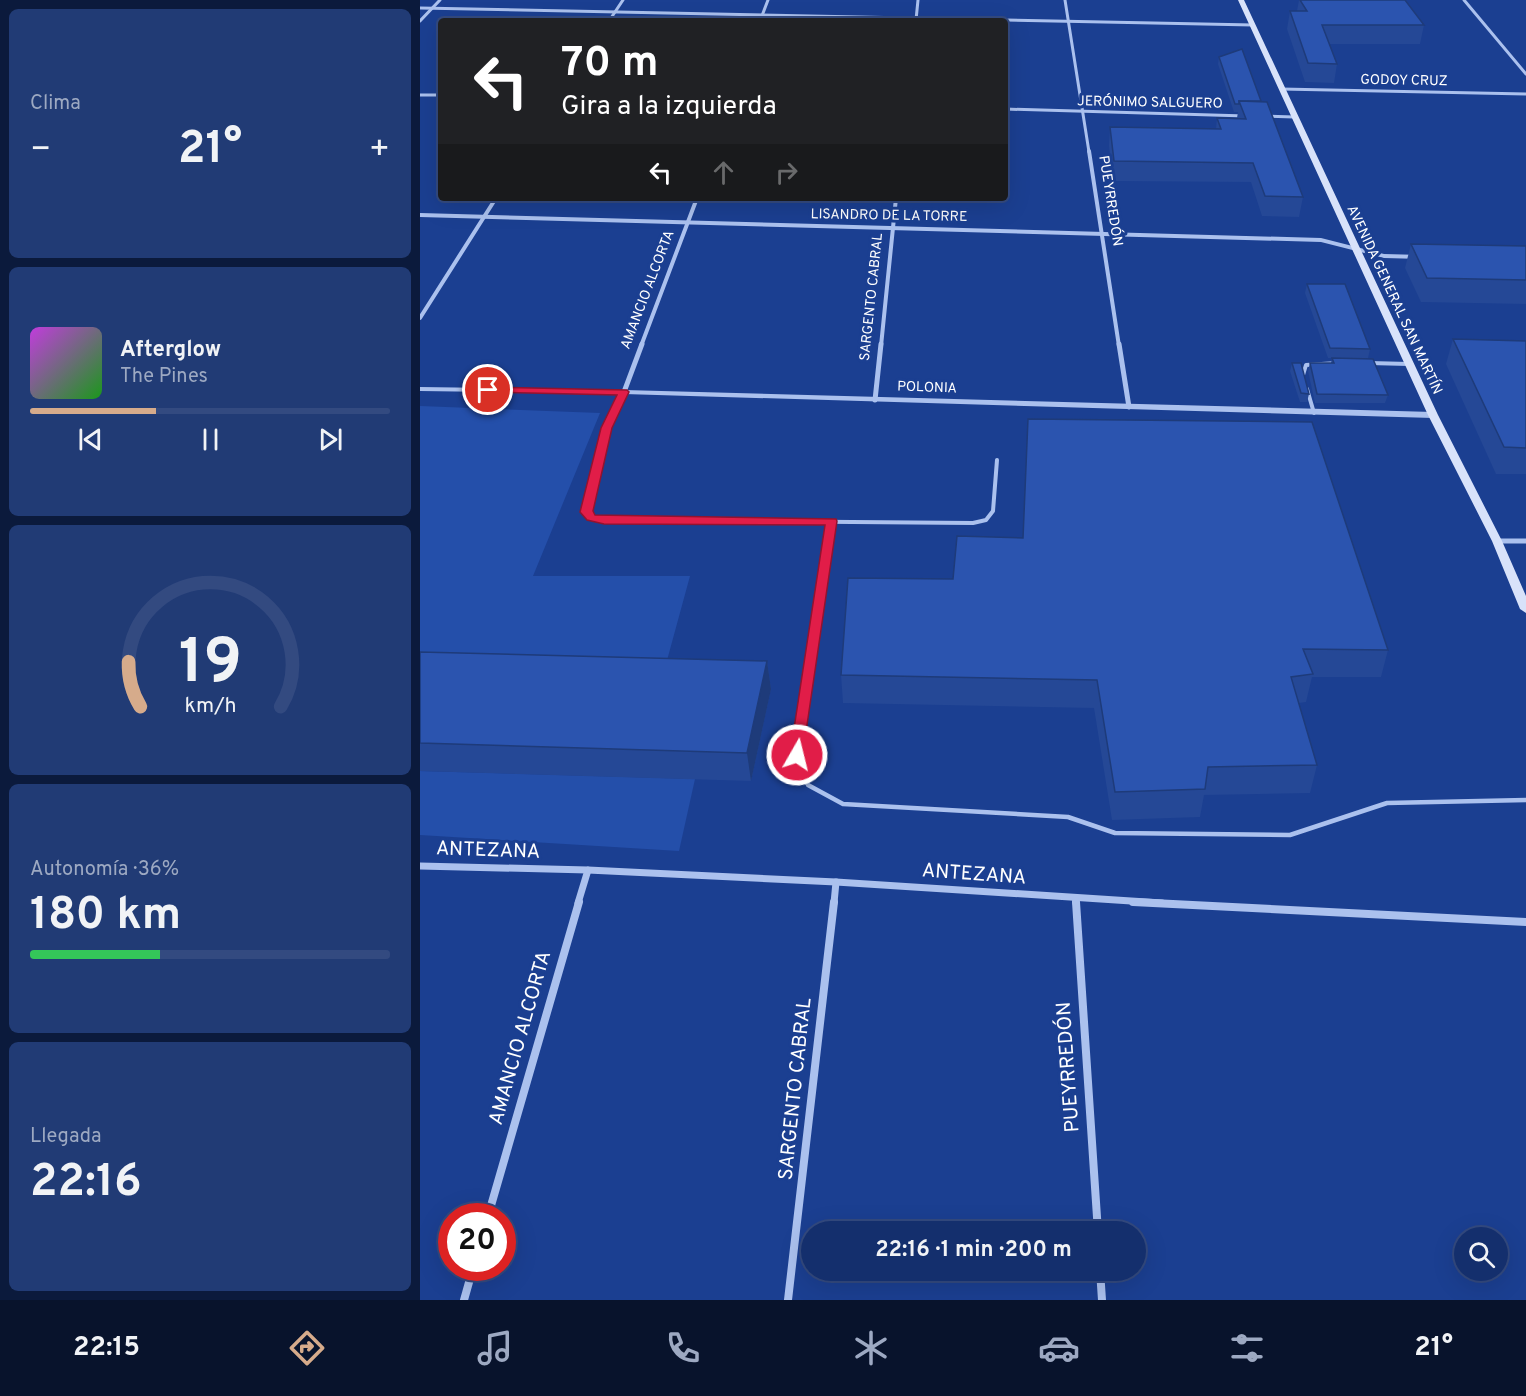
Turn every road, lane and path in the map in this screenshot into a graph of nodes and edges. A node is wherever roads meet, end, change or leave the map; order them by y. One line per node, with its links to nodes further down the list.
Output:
1 (440, 0): 9 (street)
2 (622, 0): 10 (street)
3 (768, 0): 11 (street)
4 (918, 0): 15 (street)
5 (1065, 0): 17 (street, PUEYRREDÓN)
6 (1241, 0): 19 (main road, AVENIDA GENERAL SAN MARTÍN)
7 (1464, 0): 20 (street)
8 (420, 8): 9 (street)
9 (432, 8): 10 (street); 18 (street)
10 (614, 12): 11 (street); 12 (street)
11 (762, 15): 13 (street); 14 (street)
12 (611, 18)
13 (761, 18)
14 (878, 18)
15 (916, 18)
16 (1008, 20): 17 (street)
17 (1069, 20): 19 (street); 26 (street, PUEYRREDÓN)
18 (420, 21)
19 (1252, 25): 21 (main road, AVENIDA GENERAL SAN MARTÍN)
20 (1526, 74)
21 (1281, 89): 22 (street, GODOY CRUZ); 29 (main road, AVENIDA GENERAL SAN MARTÍN)
22 (1526, 94)
23 (420, 95): 24 (street)
24 (438, 95)
25 (1008, 109): 26 (street, JERÓNIMO SALGUERO)
26 (1081, 112): 27 (street, JERÓNIMO SALGUERO); 37 (street, PUEYRREDÓN)
27 (1247, 116)
28 (1259, 116): 29 (street)
29 (1294, 117): 38 (main road, AVENIDA GENERAL SAN MARTÍN)
30 (494, 201): 34 (street)
31 (696, 201): 35 (street, AMANCIO ALCORTA)
32 (896, 201): 36 (street, SARGENTO CABRAL)
33 (420, 215): 34 (street, LISANDRO DE LA TORRE)
34 (484, 217): 35 (street, LISANDRO DE LA TORRE); 40 (street)
35 (688, 223): 36 (street, LISANDRO DE LA TORRE); 45 (street, AMANCIO ALCORTA)
36 (893, 228): 37 (street, LISANDRO DE LA TORRE); 46 (street, SARGENTO CABRAL)
37 (1101, 232): 38 (street, LISANDRO DE LA TORRE); 47 (street, PUEYRREDÓN)
38 (1357, 249): 39 (street, LISANDRO DE LA TORRE); 43 (main road, AVENIDA GENERAL SAN MARTÍN)
39 (1429, 257)
40 (420, 318)
41 (1344, 363): 48 (lane)
42 (1366, 363): 43 (lane)
43 (1410, 364): 49 (main road, AVENIDA GENERAL SAN MARTÍN)
44 (420, 389): 45 (street, POLONIA)
45 (624, 392): 46 (street, POLONIA); 51 (lane)
46 (875, 400): 47 (street, POLONIA)
47 (1129, 407): 48 (street, POLONIA)
48 (1314, 412): 49 (street, POLONIA)
49 (1432, 415): 52 (main road, AVENIDA GENERAL SAN MARTÍN)
50 (997, 460): 51 (lane)
51 (831, 521): 55 (lane)
52 (1497, 541): 53 (street); 54 (main road, AVENIDA GENERAL SAN MARTÍN)
53 (1526, 542)
54 (1526, 609)
55 (1526, 800)
56 (420, 866): 57 (street, ANTEZANA)
57 (588, 870): 58 (street, ANTEZANA); 61 (street, AMANCIO ALCORTA)
58 (836, 882): 59 (street, ANTEZANA); 66 (street, SARGENTO CABRAL)
59 (1076, 899): 60 (street, ANTEZANA); 62 (street, PUEYRREDÓN)
60 (1526, 922)
61 (492, 1203)
62 (1097, 1221)
63 (469, 1281): 65 (street)
64 (1101, 1281): 67 (street)
65 (464, 1300)
66 (788, 1300)
67 (1102, 1300)

